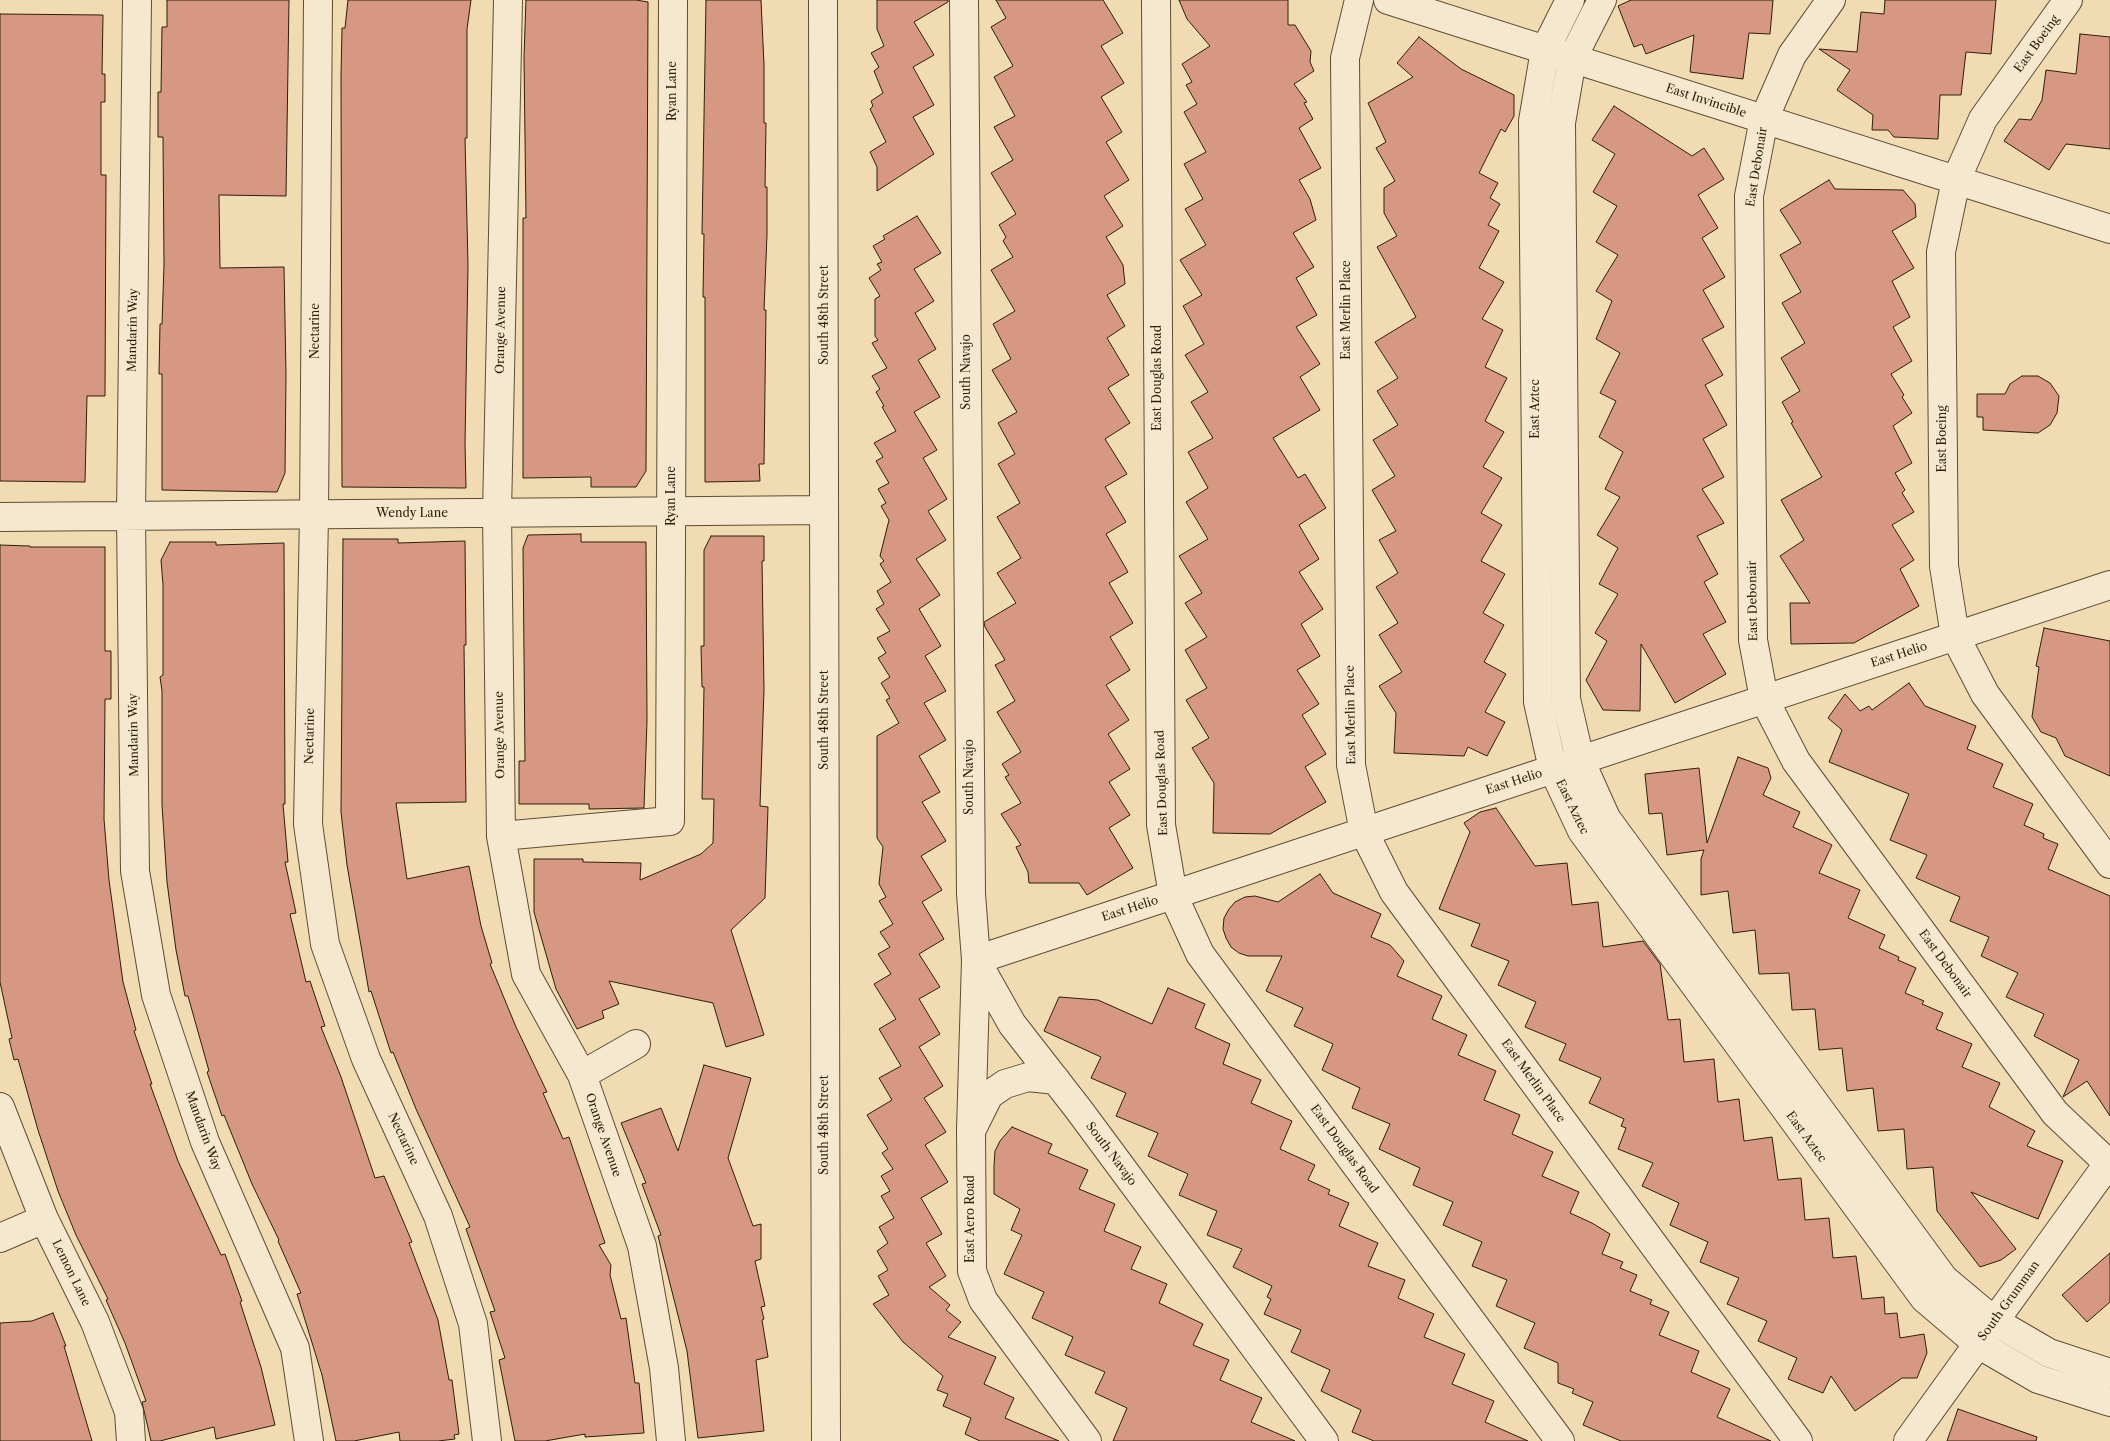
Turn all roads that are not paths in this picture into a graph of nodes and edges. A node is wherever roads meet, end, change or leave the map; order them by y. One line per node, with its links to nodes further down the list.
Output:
1 (137, 0): 23 (street, Mandarin Way)
2 (318, 0): 22 (street, Nectarine)
3 (508, 0): 21 (street, Orange Avenue)
4 (673, 0): 20 (street, Ryan Lane)
5 (823, 0): 19 (street, South 48th Street)
6 (964, 0): 34 (street, South Navajo)
7 (1156, 0): 33 (street, East Douglas Road)
8 (1358, 0): 30 (street, East Merlin Place)
9 (1388, 0): 14 (street, East Invincible)
10 (1570, 0): 14 (street, East Aztec)
11 (1602, 0): 15 (street)
12 (1832, 0): 16 (street, East Debonair)
13 (2068, 0): 17 (street, East Boeing)
14 (1546, 50): 15 (street, East Invincible); 29 (street, East Aztec)
15 (1572, 58): 16 (street, East Invincible); 28 (street)
16 (1764, 119): 17 (street, East Invincible); 27 (street, East Debonair)
17 (1956, 180): 18 (street, East Invincible); 26 (street, East Boeing)
18 (2110, 229)
19 (824, 510): 20 (street, Wendy Lane); 51 (street, South 48th Street)
20 (672, 512): 21 (street, Wendy Lane); 31 (street, Ryan Lane)
21 (497, 513): 22 (street, Wendy Lane); 31 (street, Orange Avenue)
22 (314, 515): 23 (street, Wendy Lane); 49 (street, Nectarine)
23 (131, 516): 24 (street, Wendy Lane); 48 (street, Mandarin Way)
24 (0, 517)
25 (2110, 584): 26 (street, East Helio)
26 (1955, 636): 27 (street, East Helio); 32 (street, East Boeing)
27 (1764, 699): 28 (street, East Helio); 40 (street, East Debonair)
28 (1580, 760): 29 (street, East Helio); 43 (street)
29 (1553, 769): 30 (street, East Helio); 44 (street, East Aztec)
30 (1364, 832): 33 (street, East Helio); 55 (street, East Merlin Place)
31 (501, 836): 36 (street, Orange Avenue)
32 (2110, 864)
33 (1173, 895): 34 (street, East Helio); 54 (street, East Douglas Road)
34 (976, 960): 37 (street, South Navajo); 39 (street, East Aero Road)
35 (636, 1044): 36 (street)
36 (582, 1075): 50 (street, Orange Avenue)
37 (1056, 1080): 39 (street); 53 (street, South Navajo)
38 (0, 1107): 41 (street, Lemon Lane)
39 (971, 1130): 52 (street, East Aero Road)
40 (2109, 1163): 43 (street, South Grumman)
41 (44, 1219): 42 (street); 47 (street, Lemon Lane)
42 (0, 1238)
43 (1994, 1322): 44 (street, South Grumman); 45 (street)
44 (1978, 1344): 46 (street, East Aztec); 56 (street, South Grumman)
45 (2110, 1373)
46 (2110, 1402)
47 (131, 1441)
48 (309, 1441)
49 (487, 1441)
50 (671, 1441)
51 (826, 1441)
52 (1087, 1441)
53 (1324, 1441)
54 (1560, 1441)
55 (1798, 1441)
56 (1908, 1441)

